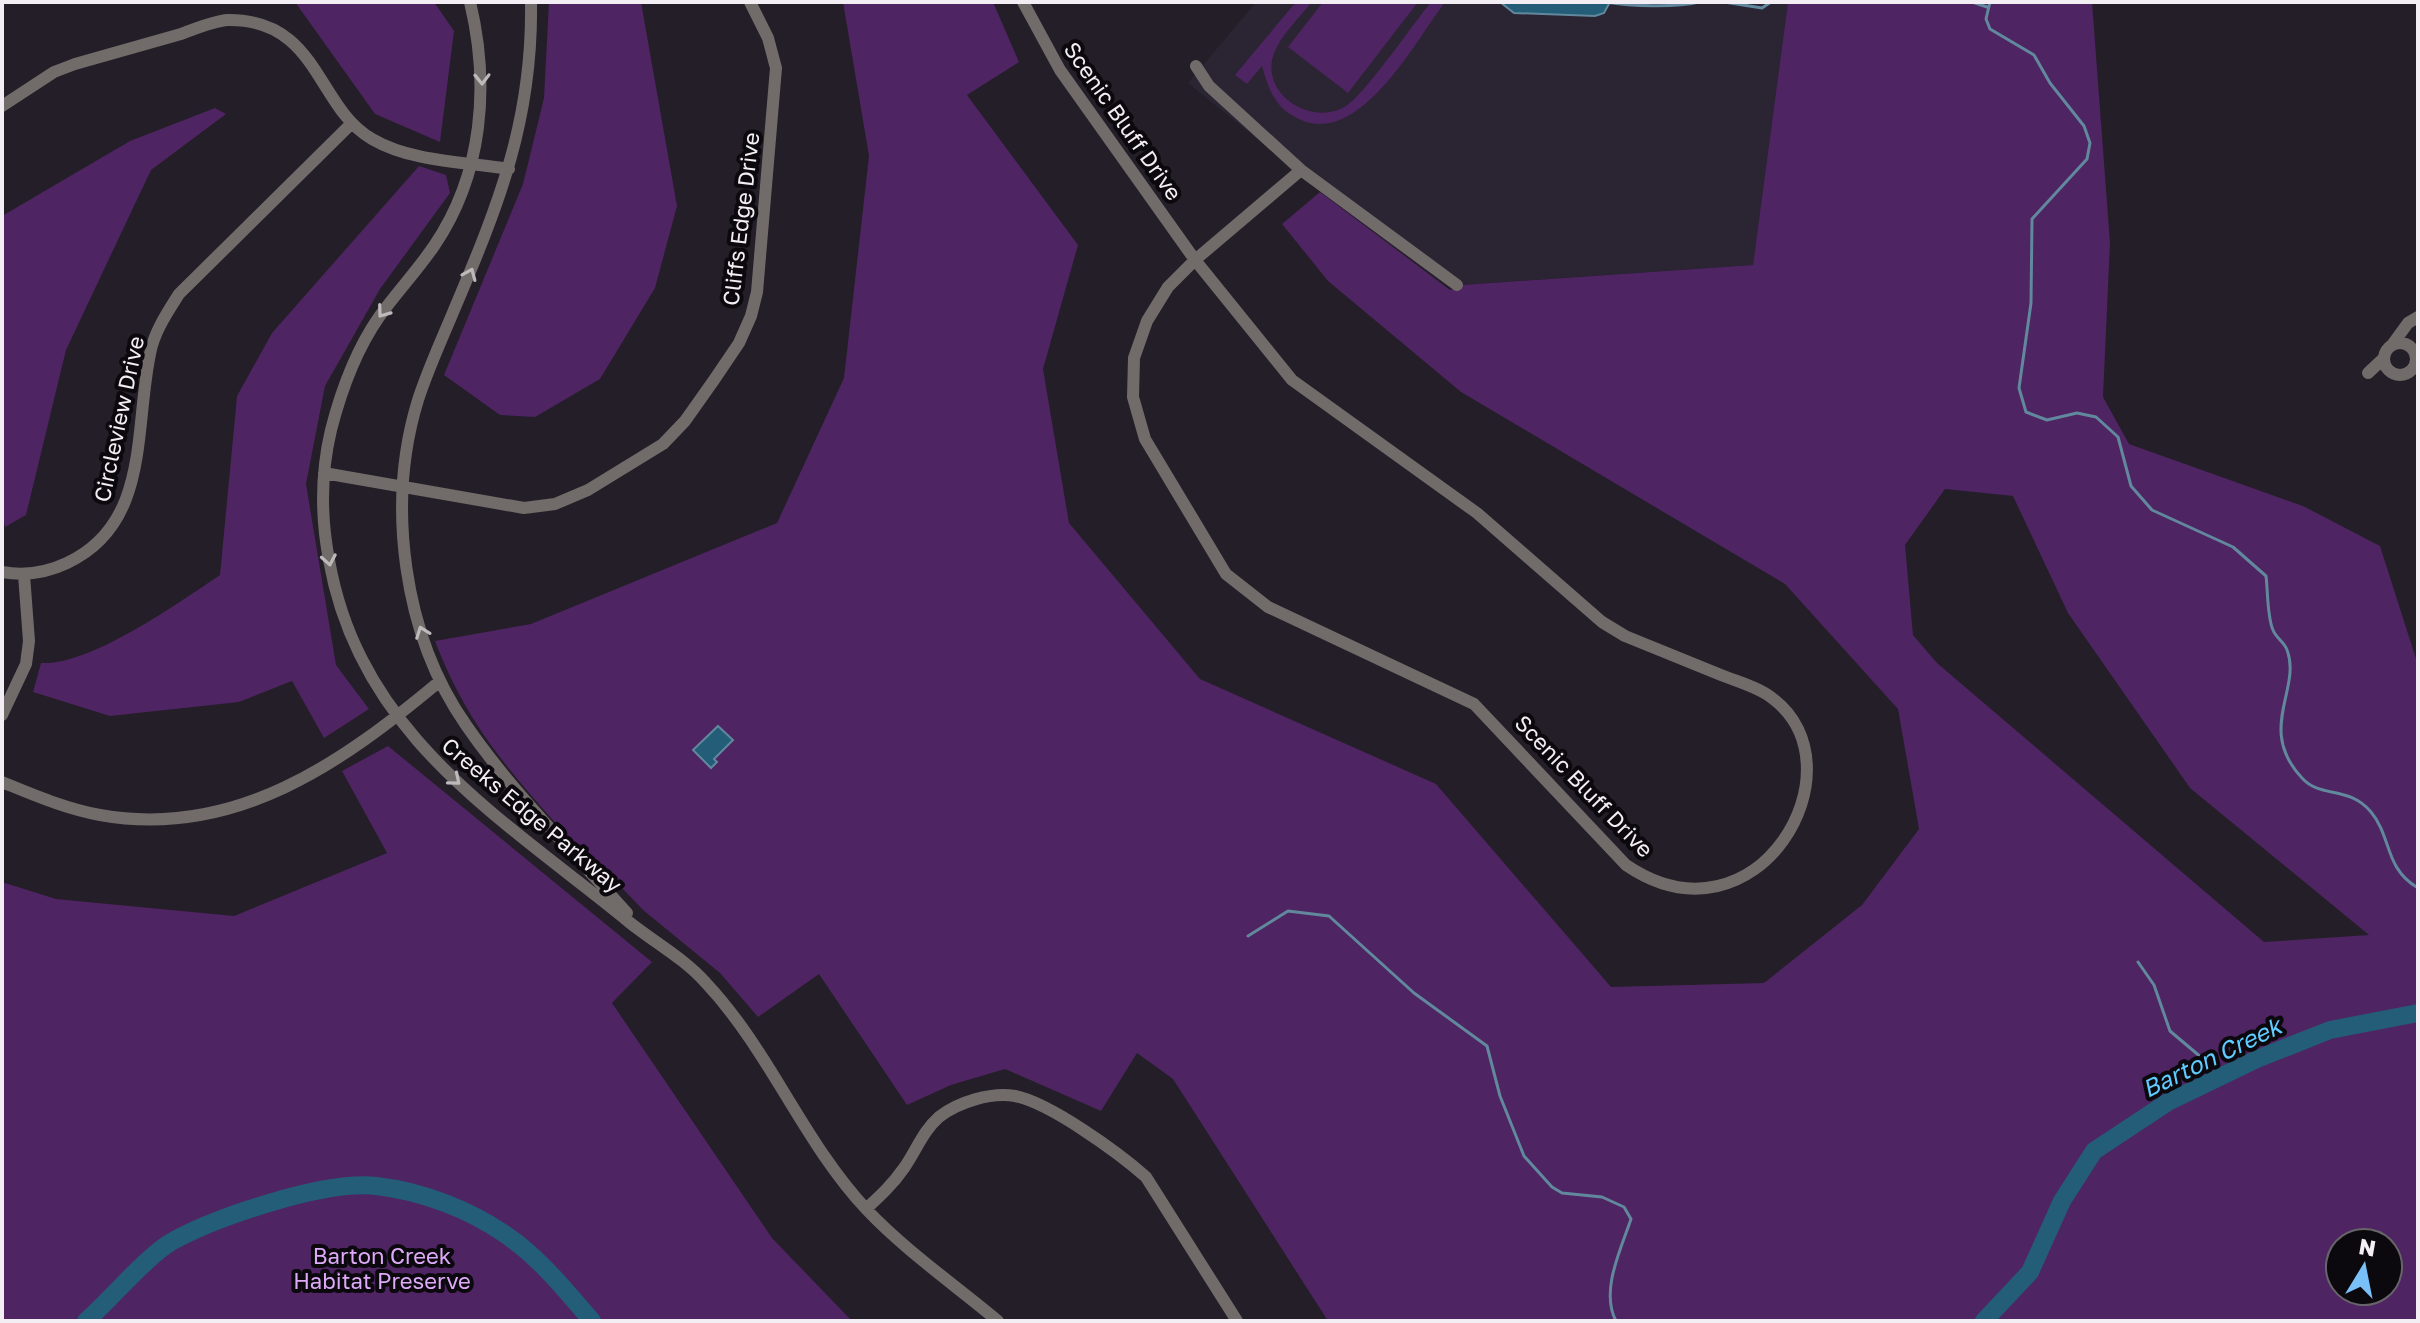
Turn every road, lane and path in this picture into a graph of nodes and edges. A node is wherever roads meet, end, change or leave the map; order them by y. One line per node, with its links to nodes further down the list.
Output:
1 (470, 2): 8 (street, Creeks Edge Parkway, one-way to 8)
2 (531, 2): 9 (street, Creeks Edge Parkway)
3 (750, 2): 18 (street, Cliffs Edge Drive)
4 (1023, 2): 11 (street, Scenic Bluff Drive)
5 (1196, 66): 10 (street)
6 (2, 106): 7 (street)
7 (352, 123): 8 (street); 20 (street, Circleview Drive)
8 (470, 163): 9 (street); 17 (street, Creeks Edge Parkway, one-way to 17)
9 (509, 169): 18 (street, Creeks Edge Parkway, one-way to 9)
10 (1301, 170): 11 (street, Scenic Bluff Drive); 12 (street)
11 (1195, 260): 11 (street, Scenic Bluff Drive)
12 (1457, 285)
13 (2418, 317): 14 (street)
14 (2392, 345): 15 (street); 15 (street)
15 (2384, 358): 16 (street)
16 (2368, 373)
17 (324, 473): 18 (street, Cliffs Edge Drive); 23 (street, Creeks Edge Parkway, one-way to 23)
18 (403, 488): 21 (street, Creeks Edge Parkway, one-way to 18)
19 (2, 572): 20 (street, Circleview Drive)
20 (24, 575): 22 (street)
21 (440, 681): 23 (street); 25 (street, Creeks Edge Parkway)
22 (2, 715)
23 (396, 718): 24 (street); 25 (street, Creeks Edge Parkway, one-way to 25)
24 (2, 782)
25 (650, 940): 26 (street, Creeks Edge Parkway)
26 (866, 1209): 27 (street, Creeks Edge Parkway); 28 (street)
27 (998, 1321)
28 (1237, 1321)

